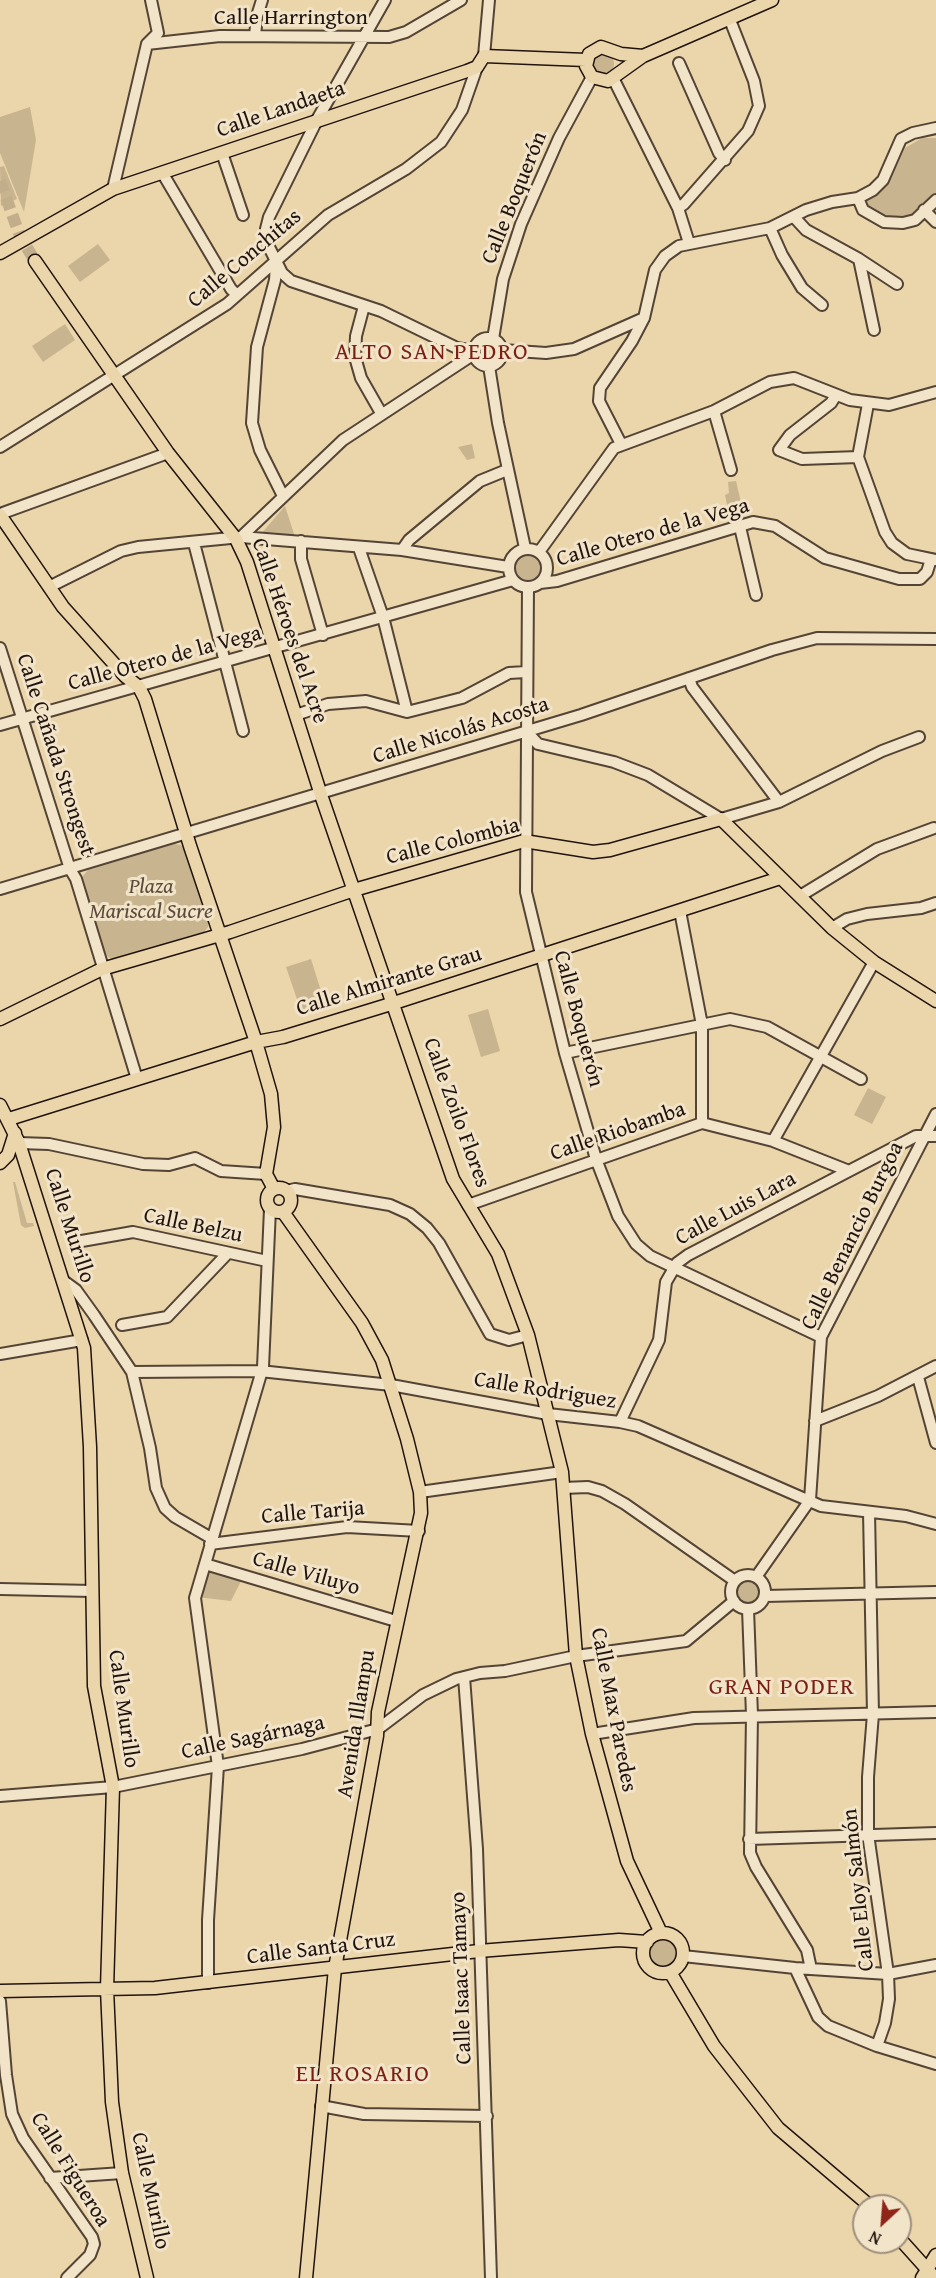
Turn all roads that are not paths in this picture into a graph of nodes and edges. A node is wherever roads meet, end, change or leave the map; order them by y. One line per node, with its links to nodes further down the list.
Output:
1 (151, 0): 10 (street)
2 (262, 0): 8 (street)
3 (385, 0): 9 (street)
4 (461, 0): 9 (street, Calle Harrington)
5 (489, 0): 14 (street, Calle Conchitas)
6 (772, 0): 7 (main road)
7 (730, 20): 12 (main road); 21 (street)
8 (255, 36): 9 (street, Calle Harrington); 10 (street, Calle Harrington)
9 (363, 38): 18 (street)
10 (147, 44): 23 (street)
11 (615, 52): 12 (main road); 13 (main road); 16 (main road)
12 (643, 56): 16 (main road)
13 (586, 60): 14 (main road, Calle Landaeta); 17 (main road)
14 (480, 61): 18 (main road, Calle Landaeta); 36 (street, Calle Conchitas)
15 (679, 63): 21 (street)
16 (616, 75): 17 (main road); 26 (street)
17 (592, 77): 43 (street, Calle Boquerón)
18 (318, 118): 20 (main road, Calle Landaeta); 36 (street)
19 (936, 128): 24 (street)
20 (222, 153): 22 (main road, Calle Landaeta); 28 (street)
21 (725, 160): 26 (street)
22 (163, 174): 23 (main road, Calle Landaeta); 38 (street)
23 (113, 189): 33 (main road, Calle Landaeta)
24 (858, 198): 27 (street); 29 (street)
25 (936, 200): 27 (street)
26 (678, 208): 32 (street)
27 (924, 210): 30 (street)
28 (243, 215)
29 (794, 217): 31 (street); 34 (street)
30 (936, 222)
31 (770, 228): 32 (street); 39 (street)
32 (689, 243): 41 (street)
33 (0, 253)
34 (859, 259): 37 (street); 42 (street)
35 (35, 261): 47 (main road, Calle Héroes del Acre)
36 (276, 263): 38 (street, Calle Conchitas); 40 (street); 59 (street)
37 (897, 284)
38 (237, 295): 47 (street, Calle Conchitas)
39 (822, 305)
40 (364, 306): 45 (street); 52 (street)
41 (644, 318): 44 (street); 53 (street)
42 (874, 330)
43 (493, 339): 44 (street); 45 (street)
44 (502, 350): 46 (street)
45 (474, 353): 46 (street); 52 (street)
46 (489, 366): 57 (street)
47 (116, 374): 54 (street, Calle Conchitas); 55 (main road, Calle Héroes del Acre)
48 (936, 392): 50 (street)
49 (836, 395): 50 (street); 51 (street); 56 (street)
50 (868, 404): 56 (street)
51 (714, 411): 53 (street); 58 (street)
52 (381, 413): 59 (street)
53 (621, 444): 68 (street)
54 (0, 447)
55 (168, 453): 60 (street); 62 (main road, Calle Héroes del Acre)
56 (858, 457): 69 (street)
57 (507, 470): 66 (street); 67 (street)
58 (731, 470)
59 (283, 496): 62 (street)
60 (0, 515): 73 (main road)
61 (740, 527): 69 (street, Calle Otero de la Vega); 72 (street, Calle Otero de la Vega); 75 (street)
62 (239, 538): 63 (street); 64 (street); 80 (main road, Calle Héroes del Acre)
63 (301, 542): 65 (street); 77 (street)
64 (194, 543): 73 (street); 81 (street)
65 (359, 548): 67 (street); 76 (street)
66 (525, 549): 68 (street); 70 (street)
67 (402, 550): 70 (street)
68 (539, 552): 72 (street)
69 (933, 560)
70 (508, 567): 71 (street)
71 (513, 580): 74 (street); 76 (street, Calle Otero de la Vega)
72 (540, 583): 74 (street)
73 (49, 587): 84 (main road)
74 (528, 587): 82 (street, Calle Boquerón)
75 (756, 595)
76 (382, 617): 77 (street, Calle Otero de la Vega); 85 (street)
77 (323, 635): 80 (street, Calle Otero de la Vega)
78 (936, 639): 83 (street, Calle Nicolás Acosta)
79 (0, 648): 87 (street, Calle Cañada Strongest)
80 (276, 649): 81 (street, Calle Otero de la Vega); 86 (main road, Calle Héroes del Acre)
81 (224, 662): 84 (street, Calle Otero de la Vega); 89 (street)
82 (526, 672): 85 (street); 90 (street, Calle Boquerón)
83 (689, 678): 90 (street, Calle Nicolás Acosta); 93 (street)
84 (139, 687): 87 (street, Calle Otero de la Vega); 96 (main road)
85 (407, 712): 86 (street)
86 (296, 715): 92 (main road, Calle Héroes del Acre)
87 (24, 718): 88 (street, Calle Otero de la Vega); 98 (street, Calle Cañada Strongest)
88 (0, 725)
89 (243, 731)
90 (526, 731): 92 (street, Calle Nicolás Acosta); 94 (street); 97 (street, Calle Boquerón)
91 (920, 737): 93 (street, Calle Colombia)
92 (321, 795): 96 (street, Calle Nicolás Acosta); 101 (main road, Calle Héroes del Acre)
93 (779, 802): 94 (street, Calle Colombia)
94 (721, 819): 97 (main road, Calle Colombia); 99 (main road)
95 (934, 828): 102 (street)
96 (186, 834): 98 (street, Calle Nicolás Acosta); 106 (main road)
97 (524, 841): 101 (main road, Calle Colombia); 107 (street, Calle Boquerón)
98 (70, 869): 100 (street, Calle Nicolás Acosta); 109 (street, Calle Cañada Strongest)
99 (780, 878): 102 (main road); 104 (main road, Calle Almirante Grau)
100 (0, 889)
101 (354, 890): 106 (main road, Calle Colombia); 111 (main road, Calle Zoilo Flores)
102 (800, 896): 105 (main road)
103 (936, 903): 105 (street)
104 (680, 911): 107 (main road, Calle Almirante Grau); 113 (street)
105 (832, 928): 108 (main road)
106 (220, 934): 109 (main road, Calle Colombia); 114 (main road)
107 (541, 956): 111 (main road, Calle Almirante Grau); 115 (street, Calle Boquerón)
108 (874, 962): 110 (main road); 116 (street)
109 (102, 969): 112 (main road, Calle Colombia); 117 (street, Calle Cañada Strongest)
110 (936, 1001)
111 (394, 1003): 114 (main road, Calle Almirante Grau); 132 (main road, Calle Zoilo Flores)
112 (0, 1019)
113 (702, 1025): 115 (street); 116 (street); 122 (street)
114 (256, 1042): 117 (main road, Calle Almirante Grau); 130 (main road)
115 (566, 1053): 127 (street, Calle Boquerón)
116 (821, 1057): 118 (street); 126 (street)
117 (136, 1078): 121 (main road, Calle Almirante Grau)
118 (861, 1079)
119 (0, 1105): 121 (main road, Calle Murillo)
120 (936, 1114): 123 (street, Calle Benancio Burgoa)
121 (9, 1119): 125 (main road, Calle Murillo)
122 (702, 1123): 126 (street, Calle Riobamba); 127 (street, Calle Riobamba)
123 (924, 1134): 124 (street); 129 (street, Calle Luis Lara); 142 (street, Calle Benancio Burgoa)
124 (936, 1136)
125 (17, 1138): 128 (main road); 130 (street); 139 (main road, Calle Murillo)
126 (773, 1141): 129 (street, Calle Riobamba)
127 (596, 1159): 132 (street, Calle Riobamba); 138 (street, Calle Boquerón)
128 (0, 1163)
129 (849, 1171): 138 (street, Calle Luis Lara)
130 (266, 1174): 131 (main road)
131 (280, 1190): 133 (main road); 134 (main road); 141 (street)
132 (468, 1205): 141 (main road, Calle Zoilo Flores)
133 (270, 1209): 134 (main road); 137 (street)
134 (283, 1212): 149 (main road, Avenida Illampu)
135 (76, 1242): 136 (street, Calle Belzu)
136 (228, 1254): 137 (street, Calle Belzu); 140 (street)
137 (267, 1261): 146 (street)
138 (673, 1267): 142 (street, Calle Boquerón); 152 (street, Calle Luis Lara)
139 (66, 1282): 143 (main road, Calle Murillo); 147 (street)
140 (122, 1325)
141 (528, 1335): 150 (main road, Calle Zoilo Flores)
142 (821, 1337): 151 (street, Calle Benancio Burgoa)
143 (82, 1340): 144 (street); 167 (main road, Calle Murillo)
144 (0, 1354)
145 (936, 1366): 148 (street)
146 (260, 1371): 147 (street, Calle Rodriguez); 149 (street, Calle Rodriguez); 162 (street)
147 (132, 1372): 162 (street)
148 (918, 1377): 151 (street); 153 (street)
149 (391, 1385): 150 (street, Calle Rodriguez); 157 (main road, Avenida Illampu)
150 (548, 1414): 152 (street, Calle Rodriguez); 155 (main road, Calle Max Paredes)
151 (815, 1421): 158 (street, Calle Benancio Burgoa)
152 (620, 1422): 158 (street, Calle Rodriguez)
153 (934, 1428): 154 (street)
154 (936, 1443)
155 (562, 1472): 156 (main road, Calle Max Paredes); 157 (street)
156 (563, 1488): 165 (street); 174 (main road, Calle Max Paredes)
157 (420, 1492): 161 (main road, Avenida Illampu)
158 (810, 1500): 159 (street, Calle Rodriguez); 164 (street)
159 (869, 1512): 160 (street, Calle Rodriguez); 168 (street, Calle Eloy Salmón)
160 (936, 1524)
161 (419, 1531): 162 (street, Calle Tarija); 173 (main road, Avenida Illampu)
162 (210, 1541): 163 (street)
163 (204, 1564): 173 (street, Calle Viluyo); 181 (street)
164 (756, 1577): 165 (street); 170 (street)
165 (735, 1581): 171 (street)
166 (0, 1589): 167 (street)
167 (92, 1591): 182 (main road, Calle Murillo)
168 (870, 1592): 169 (street); 170 (street); 177 (street, Calle Eloy Salmón)
169 (936, 1592)
170 (765, 1596): 172 (street)
171 (734, 1601): 172 (street); 174 (street, Calle Sagárnaga)
172 (748, 1609): 178 (street)
173 (396, 1621): 179 (main road, Avenida Illampu)
174 (576, 1656): 175 (street, Calle Sagárnaga); 180 (main road, Calle Max Paredes)
175 (464, 1677): 179 (street, Calle Sagárnaga); 189 (street, Calle Isaac Tamayo)
176 (936, 1712): 177 (street)
177 (873, 1714): 178 (street); 185 (street, Calle Eloy Salmón)
178 (752, 1715): 180 (street); 186 (street)
179 (378, 1729): 181 (street, Calle Sagárnaga); 192 (main road, Avenida Illampu)
180 (592, 1734): 187 (main road, Calle Max Paredes)
181 (218, 1767): 182 (street, Calle Sagárnaga); 197 (street)
182 (113, 1787): 183 (street, Calle Sagárnaga); 198 (main road, Calle Murillo)
183 (0, 1796)
184 (936, 1833): 185 (street)
185 (868, 1834): 186 (street); 196 (street, Calle Eloy Salmón)
186 (749, 1839): 194 (street)
187 (661, 1933): 188 (main road); 190 (main road)
188 (646, 1942): 189 (main road, Calle Santa Cruz); 195 (main road)
189 (479, 1951): 192 (main road, Calle Santa Cruz); 204 (street, Calle Isaac Tamayo)
190 (683, 1956): 193 (street); 195 (main road)
191 (936, 1965): 196 (street)
192 (335, 1968): 197 (main road, Calle Santa Cruz); 203 (main road, Avenida Illampu)
193 (795, 1968): 194 (street); 201 (street)
194 (811, 1969): 196 (street)
195 (670, 1972): 207 (main road)
196 (888, 1974): 201 (street, Calle Eloy Salmón)
197 (208, 1983): 198 (main road, Calle Santa Cruz)
198 (107, 1989): 199 (main road, Calle Santa Cruz); 205 (main road, Calle Murillo)
199 (0, 1991)
200 (0, 2001): 206 (street, Calle Figueroa)
201 (877, 2046): 202 (street)
202 (936, 2064)
203 (321, 2106): 204 (street); 213 (main road, Avenida Illampu)
204 (487, 2116): 214 (street, Calle Isaac Tamayo)
205 (122, 2172): 206 (street); 212 (main road, Calle Murillo)
206 (50, 2178): 211 (street, Calle Figueroa)
207 (856, 2194)
208 (912, 2254): 210 (main road)
209 (936, 2255): 210 (main road)
210 (928, 2275)
211 (67, 2278)
212 (147, 2278)
213 (306, 2278)
214 (491, 2278)

